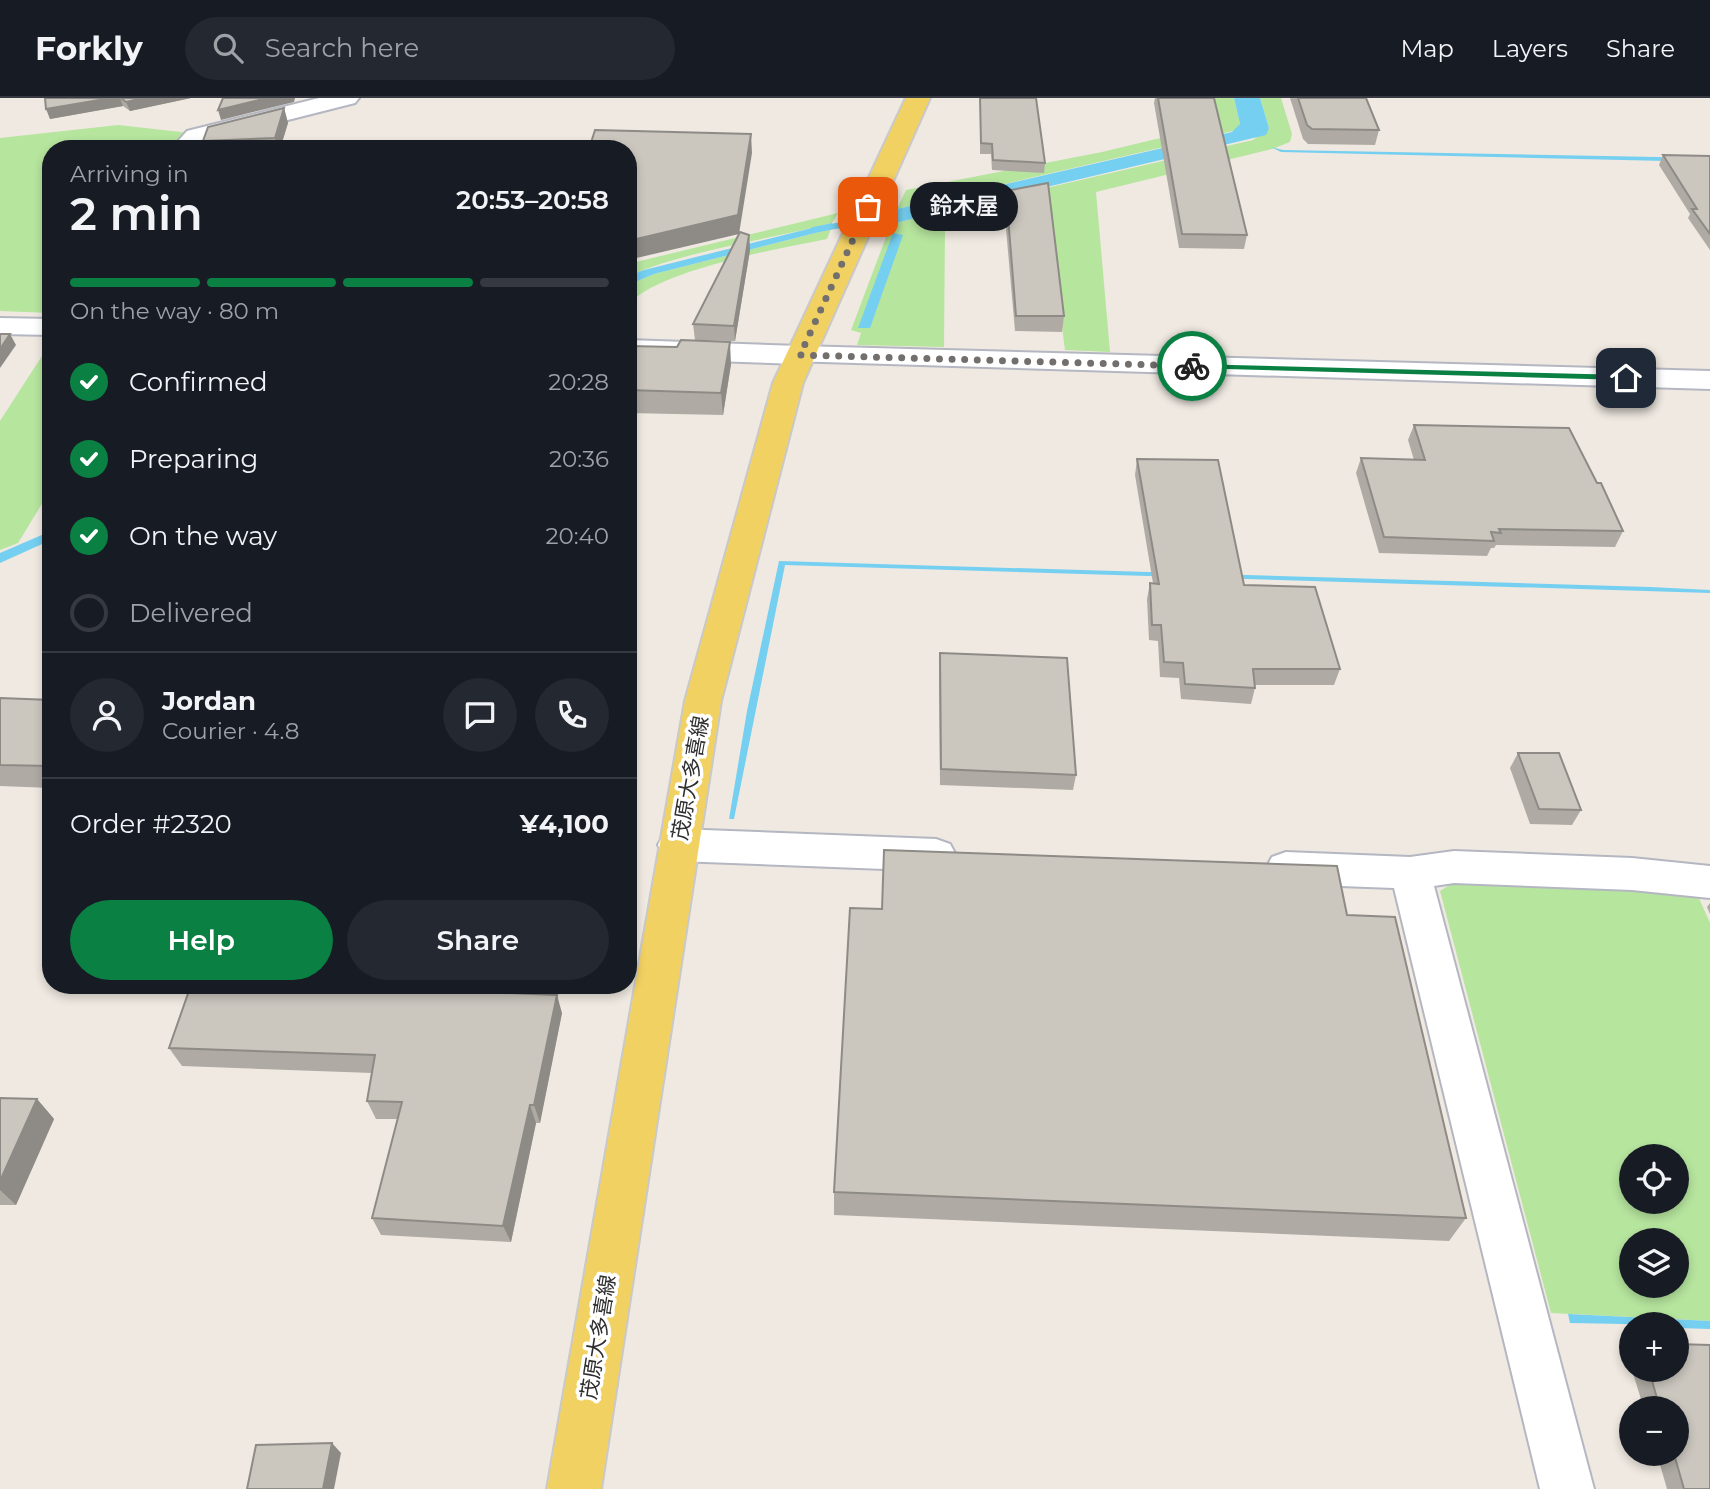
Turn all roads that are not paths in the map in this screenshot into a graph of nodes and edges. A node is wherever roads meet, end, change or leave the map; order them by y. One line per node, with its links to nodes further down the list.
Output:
1 (347, 98): 3 (street)
2 (918, 98): 7 (main road, 茂原大多喜線)
3 (192, 140)
4 (0, 326): 5 (street)
5 (42, 327)
6 (637, 349): 7 (street)
7 (800, 355): 8 (street); 9 (main road, 茂原大多喜線)
8 (1710, 380)
9 (678, 845): 10 (street); 14 (main road, 茂原大多喜線)
10 (965, 856)
11 (1244, 866): 12 (street)
12 (1410, 873): 13 (street); 15 (street)
13 (1710, 882)
14 (574, 1489)
15 (1567, 1489)

